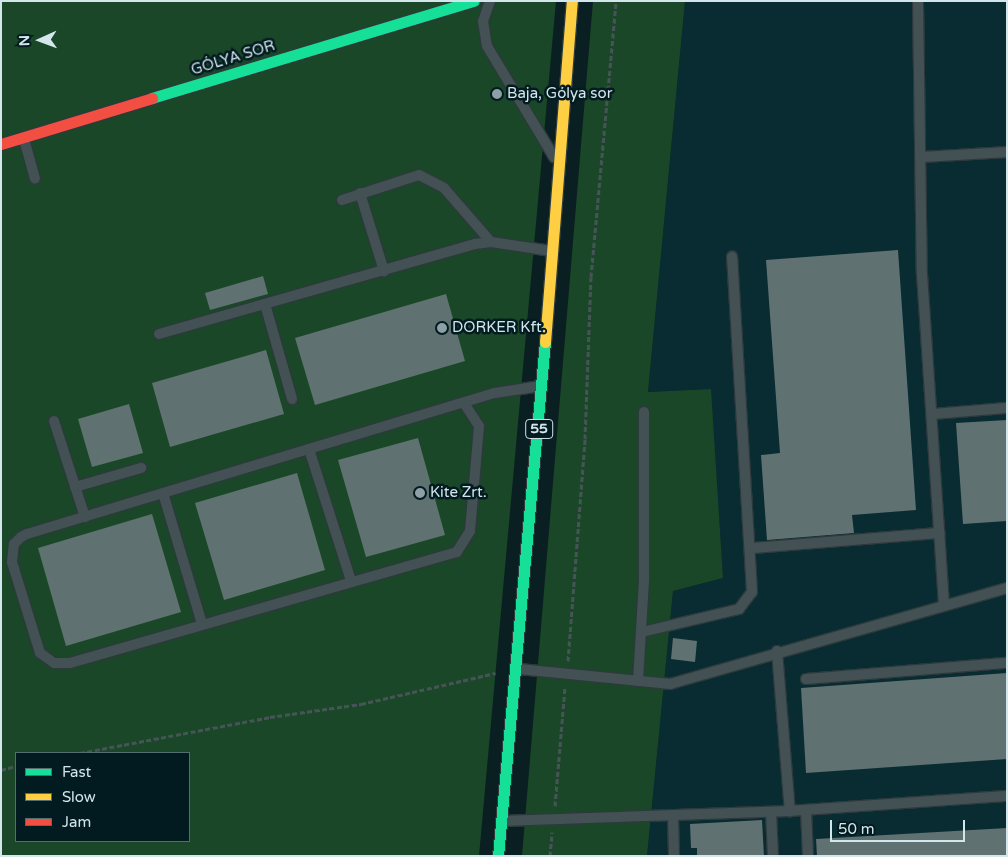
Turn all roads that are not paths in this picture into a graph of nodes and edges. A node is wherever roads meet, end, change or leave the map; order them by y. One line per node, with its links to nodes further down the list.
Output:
1 (474, 1): 5 (main road, GÓLYA SOR)
2 (490, 1): 9 (lane)
3 (572, 1): 9 (main road, 55)
4 (918, 1): 8 (lane)
5 (24, 138): 6 (main road, GÓLYA SOR); 10 (lane)
6 (1, 144)
7 (1007, 152): 8 (lane)
8 (923, 158): 24 (lane)
9 (558, 165): 14 (main road, 55)
10 (35, 179)
11 (360, 193): 12 (lane); 13 (lane); 16 (lane)
12 (342, 200)
13 (491, 242): 14 (lane); 16 (lane)
14 (552, 251): 19 (main road, 55)
15 (732, 257): 32 (lane)
16 (384, 271): 17 (lane)
17 (265, 304): 18 (lane); 20 (lane)
18 (159, 334)
19 (542, 385): 21 (lane); 40 (main road, 55)
20 (292, 399)
21 (464, 403): 26 (lane); 33 (lane)
22 (1007, 408): 24 (lane)
23 (644, 412): 37 (lane)
24 (932, 414): 31 (lane)
25 (54, 421): 28 (lane)
26 (309, 449): 29 (lane); 33 (lane)
27 (142, 468): 28 (lane)
28 (75, 487): 30 (lane)
29 (163, 493): 30 (lane); 36 (lane)
30 (85, 517): 36 (lane)
31 (939, 533): 32 (lane); 35 (lane)
32 (752, 548): 37 (lane)
33 (351, 581): 36 (lane)
34 (1007, 588): 35 (lane)
35 (944, 603): 38 (lane)
36 (202, 624)
37 (642, 632): 42 (lane)
38 (777, 651): 42 (lane); 45 (lane)
39 (1007, 663): 41 (lane)
40 (516, 669): 42 (lane); 48 (main road, 55)
41 (806, 679)
42 (638, 681)
43 (1007, 796): 44 (lane)
44 (806, 810): 45 (lane); 52 (lane)
45 (790, 811): 46 (lane)
46 (771, 812): 47 (lane); 51 (lane)
47 (673, 815): 48 (lane); 50 (lane)
48 (501, 821): 49 (main road, 55)
49 (498, 856)
50 (674, 856)
51 (773, 856)
52 (808, 856)

